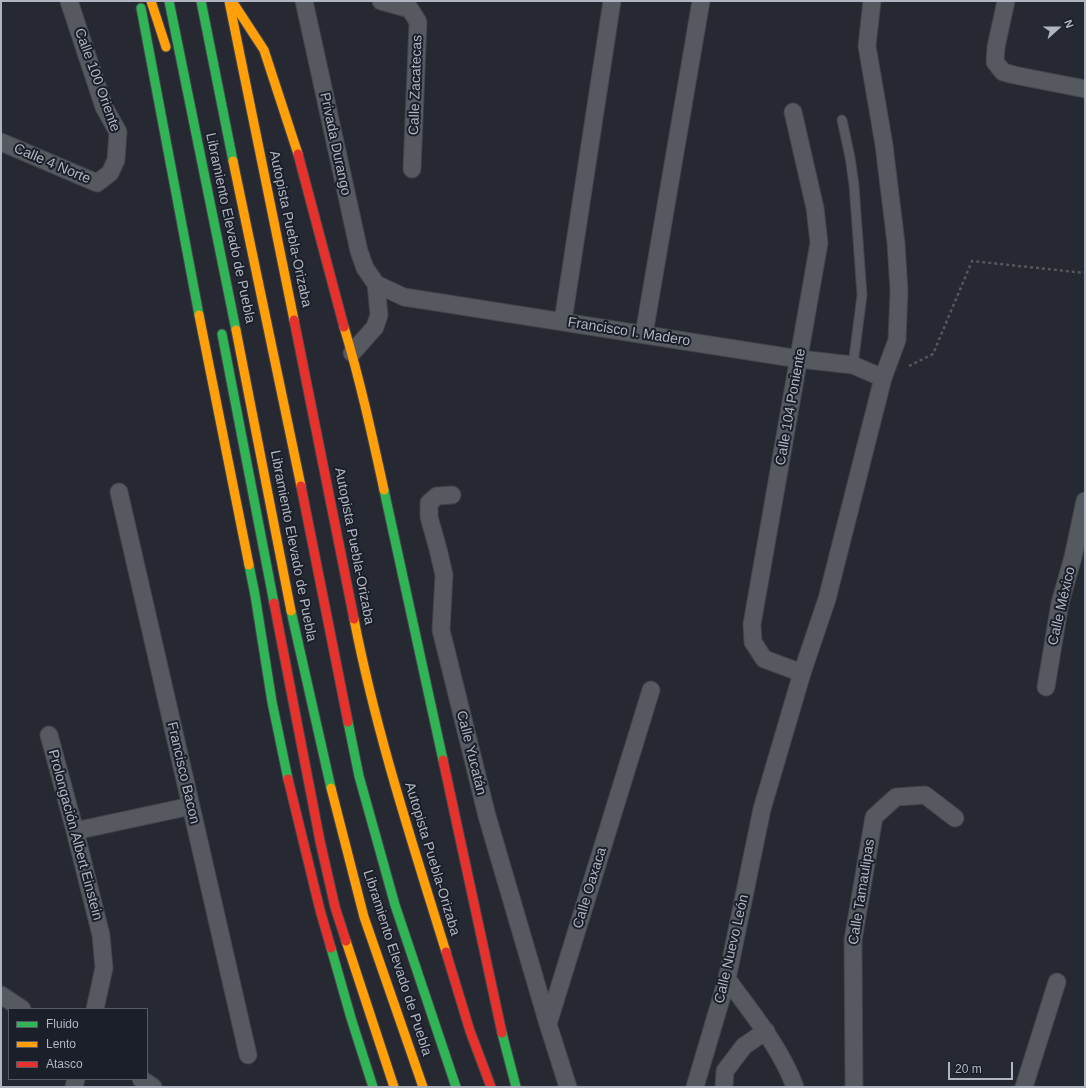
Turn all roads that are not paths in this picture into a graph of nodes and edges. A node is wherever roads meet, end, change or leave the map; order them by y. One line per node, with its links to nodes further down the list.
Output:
1 (69, 1): 18 (street, Calle 100 Oriente)
2 (140, 1): 49 (main road)
3 (151, 1): 13 (main road)
4 (169, 1): 51 (main road, Libramiento Elevado de Puebla)
5 (202, 1): 52 (main road, Libramiento Elevado de Puebla)
6 (230, 1): 24 (main road); 53 (main road, Autopista Puebla-Orizaba)
7 (304, 1): 20 (street, Privada Durango)
8 (381, 1): 19 (street, Calle Zacatecas)
9 (612, 1): 21 (street)
10 (701, 1): 23 (street)
11 (872, 1): 27 (street, Calle Nuevo León)
12 (1006, 1): 14 (street)
13 (168, 55)
14 (1085, 89)
15 (793, 112): 25 (street, Calle 104 Poniente)
16 (842, 120): 26 (lane)
17 (1, 142): 18 (street, Calle 4 Norte)
18 (116, 160)
19 (412, 169)
20 (376, 284): 21 (street, Francisco I. Madero); 24 (street)
21 (563, 322): 23 (street, Francisco I. Madero)
22 (220, 327): 50 (main road)
23 (644, 334): 25 (street, Francisco I. Madero)
24 (352, 353): 54 (main road)
25 (800, 359): 26 (street, Francisco I. Madero); 32 (street, Calle 104 Poniente)
26 (853, 365): 27 (street, Francisco I. Madero)
27 (883, 378): 32 (street, Calle Nuevo León)
28 (119, 492): 36 (street, Francisco Bacon)
29 (452, 495): 44 (street, Calle Yucatán)
30 (1085, 501): 31 (street, Calle México)
31 (1079, 559): 33 (street, Calle México)
32 (802, 673): 39 (street, Calle Nuevo León)
33 (1046, 687)
34 (651, 690): 44 (street, Calle Oaxaca)
35 (49, 735): 38 (street, Prolongación Albert Einstein)
36 (190, 806): 38 (street); 46 (street, Francisco Bacon)
37 (955, 818): 59 (street, Calle Tamaulipas)
38 (75, 831): 43 (street, Prolongación Albert Einstein)
39 (727, 979): 45 (street); 56 (street, Calle Nuevo León)
40 (1057, 982): 60 (street)
41 (1, 995): 42 (street)
42 (20, 1008)
43 (95, 1008)
44 (548, 1024): 55 (street)
45 (766, 1031): 57 (street); 58 (street)
46 (248, 1055)
47 (142, 1080): 48 (street)
48 (153, 1087)
49 (373, 1087)
50 (394, 1087)
51 (423, 1087)
52 (456, 1087)
53 (491, 1087)
54 (516, 1087)
55 (568, 1087)
56 (695, 1087)
57 (724, 1087)
58 (795, 1087)
59 (854, 1087)
60 (1024, 1087)

